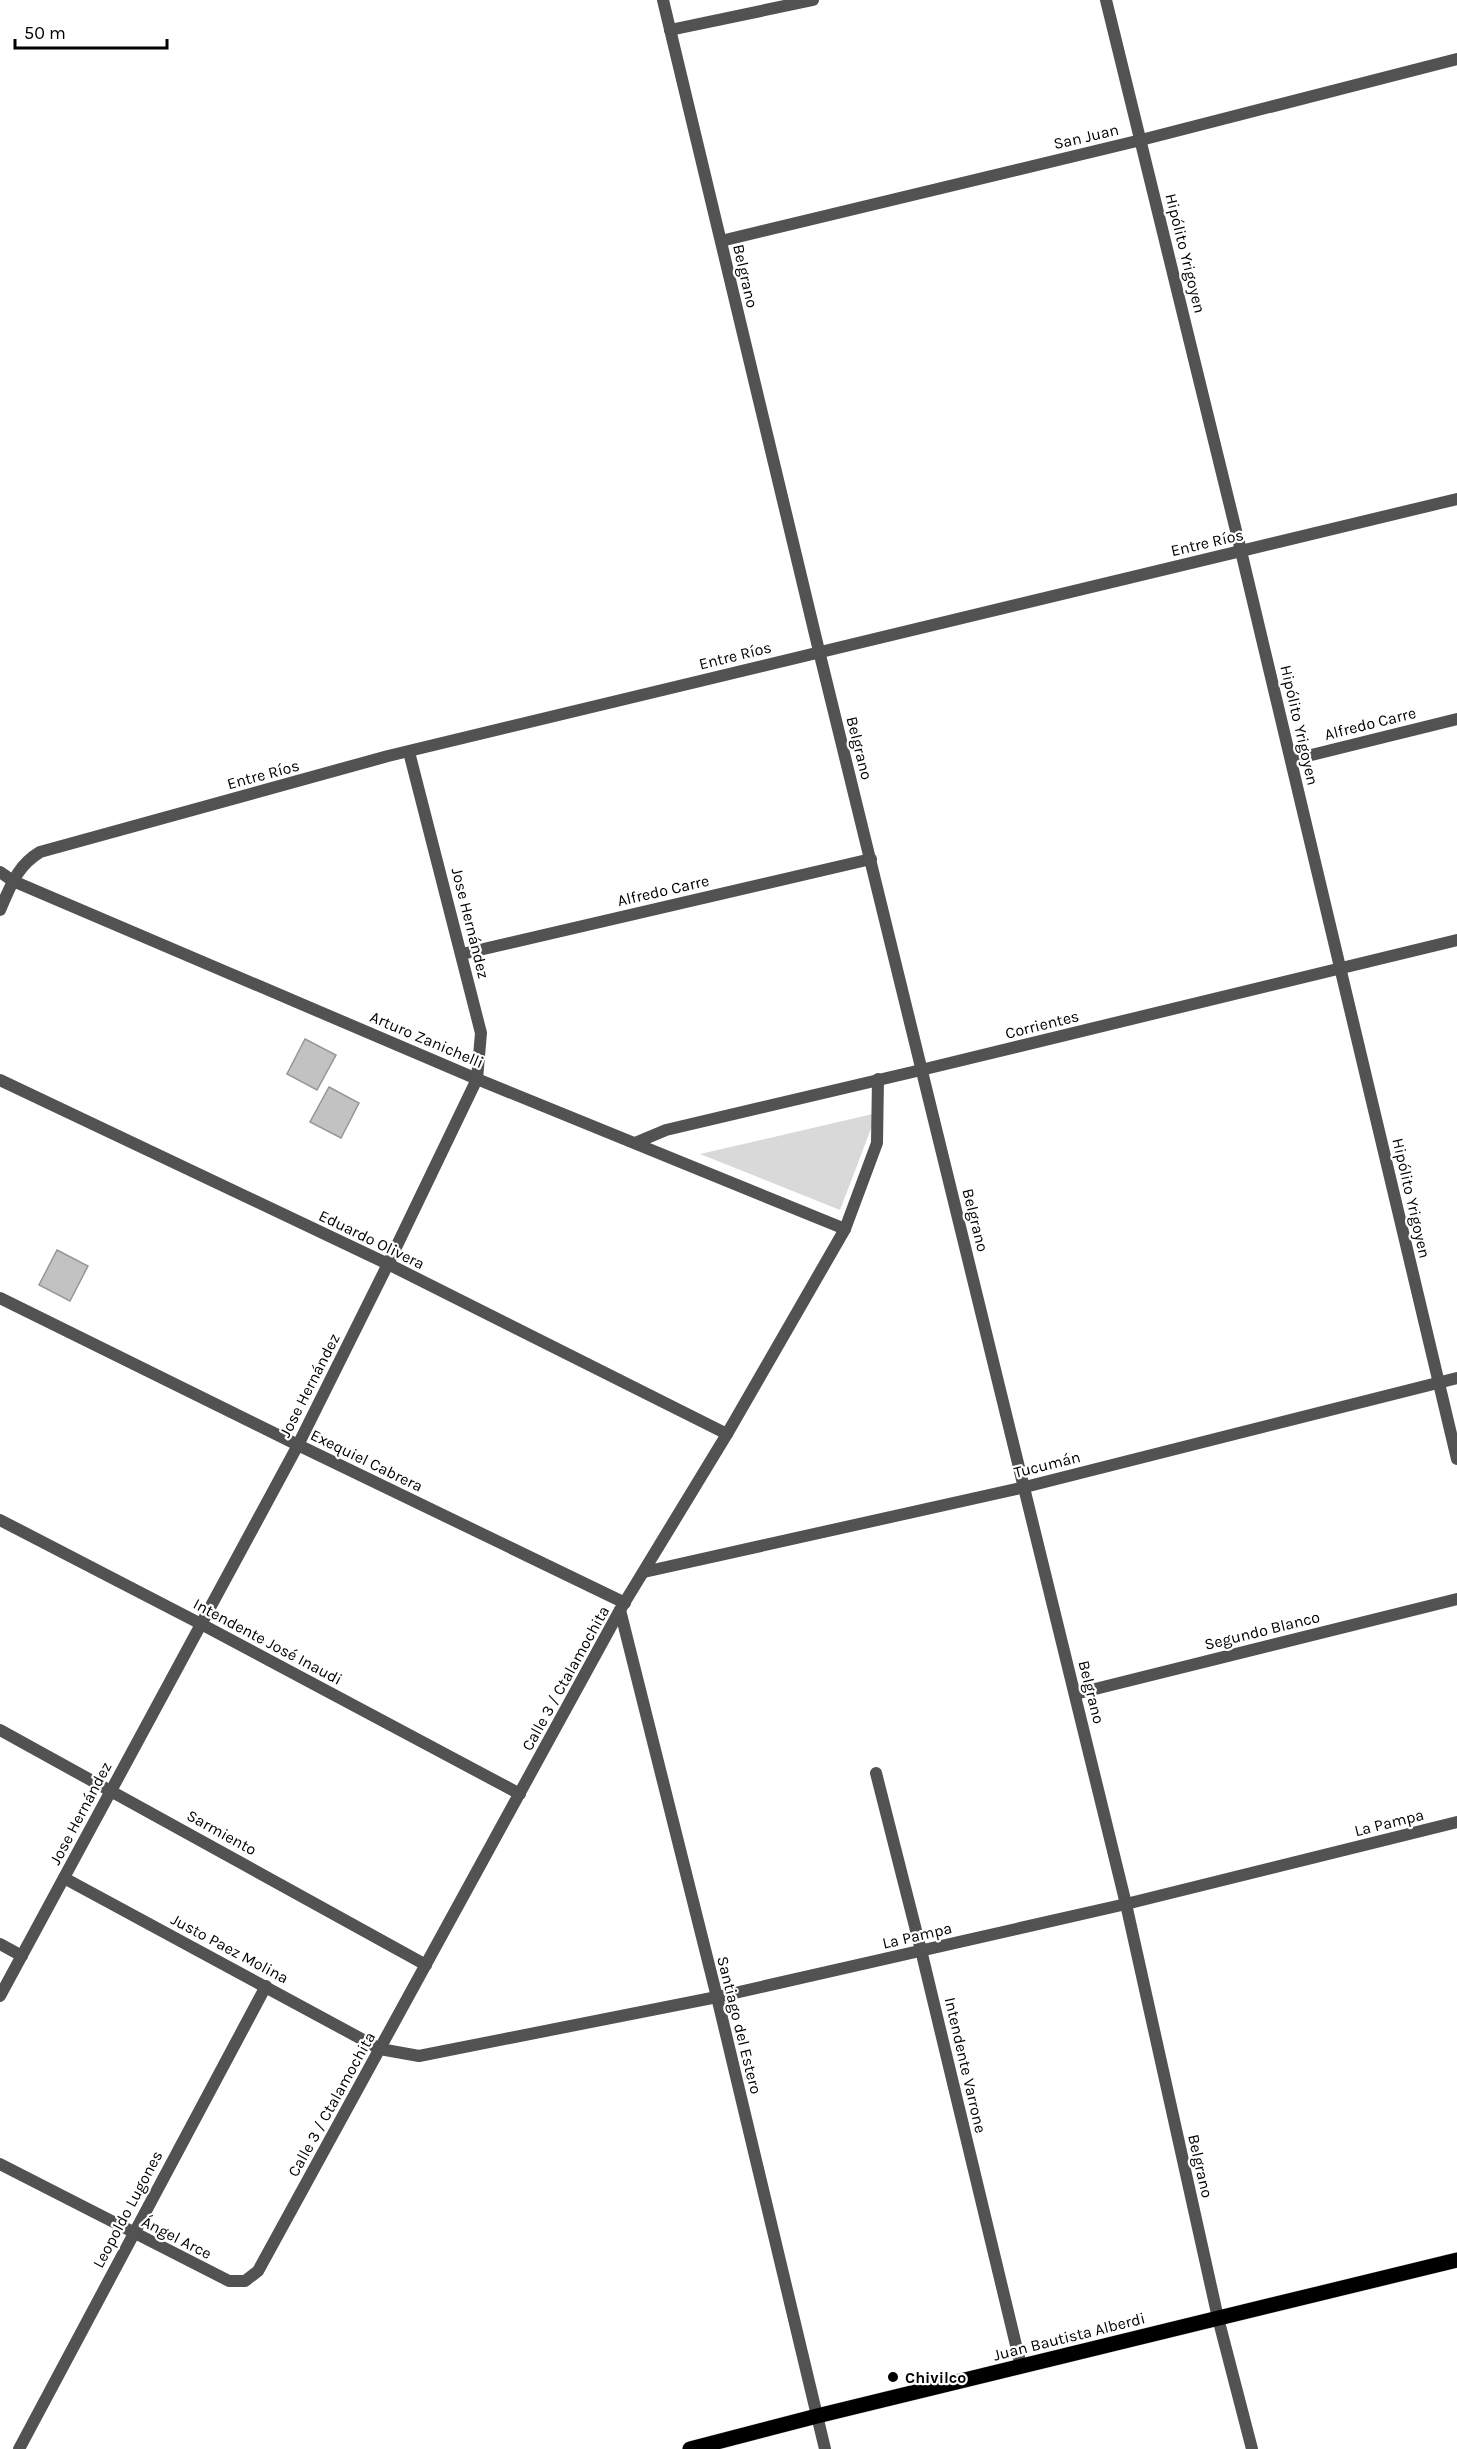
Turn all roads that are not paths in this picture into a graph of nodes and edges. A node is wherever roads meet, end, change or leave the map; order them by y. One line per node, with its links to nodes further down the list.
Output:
1 (663, 0): 4 (street, Belgrano)
2 (813, 0): 4 (street)
3 (1106, 0): 6 (street, Hipólito Yrigoyen)
4 (670, 30): 7 (street, Belgrano)
5 (1457, 59): 6 (street, San Juan)
6 (1141, 140): 7 (street, San Juan); 9 (street, Hipólito Yrigoyen)
7 (721, 241): 10 (street, Belgrano)
8 (1457, 499): 9 (street, Entre Ríos)
9 (1241, 551): 10 (street, Entre Ríos); 13 (street, Hipólito Yrigoyen)
10 (819, 651): 12 (street, Entre Ríos); 14 (street, Belgrano)
11 (1457, 719): 13 (street, Alfredo Carre)
12 (409, 752): 16 (street, Entre Ríos); 19 (street, Jose Hernández)
13 (1291, 760): 20 (street, Hipólito Yrigoyen)
14 (871, 859): 19 (street, Alfredo Carre); 21 (street, Belgrano)
15 (0, 872): 16 (street, Arturo Zanichelli)
16 (13, 880): 17 (street); 22 (street, Arturo Zanichelli)
17 (0, 909)
18 (1457, 940): 20 (street, Corrientes)
19 (462, 954): 22 (street, Jose Hernández)
20 (1340, 968): 21 (street, Corrientes); 30 (street, Hipólito Yrigoyen)
21 (921, 1070): 23 (street, Corrientes); 34 (street, Belgrano)
22 (477, 1078): 25 (street, Arturo Zanichelli); 27 (street, Jose Hernández)
23 (878, 1079): 25 (street, Corrientes); 26 (street, Calle 3 / Ctalamochita)
24 (0, 1080): 27 (street, Eduardo Olivera)
25 (635, 1143): 26 (street, Arturo Zanichelli)
26 (845, 1229): 31 (street, Calle 3 / Ctalamochita)
27 (388, 1264): 31 (street, Eduardo Olivera); 32 (street, Jose Hernández)
28 (0, 1298): 32 (street, Exequiel Cabrera)
29 (1457, 1378): 30 (street, Tucumán)
30 (1438, 1383): 33 (street, Hipólito Yrigoyen); 34 (street, Tucumán)
31 (728, 1434): 36 (street, Calle 3 / Ctalamochita)
32 (298, 1445): 38 (street, Exequiel Cabrera); 39 (street, Jose Hernández)
33 (1457, 1459)
34 (1025, 1487): 36 (street, Tucumán); 40 (street, Belgrano)
35 (0, 1521): 39 (street, Intendente José Inaudi)
36 (644, 1572): 38 (street, Calle 3 / Ctalamochita)
37 (1457, 1599): 40 (street, Segundo Blanco)
38 (623, 1606): 44 (street, Calle 3 / Ctalamochita); 54 (street, Santiago del Estero)
39 (201, 1624): 43 (street, Jose Hernández); 44 (street, Intendente José Inaudi)
40 (1075, 1694): 47 (street, Belgrano)
41 (0, 1730): 43 (street, Sarmiento)
42 (876, 1773): 49 (street, Intendente Varrone)
43 (112, 1790): 46 (street, Jose Hernández); 51 (street, Sarmiento)
44 (520, 1794): 51 (street, Calle 3 / Ctalamochita)
45 (1457, 1822): 47 (street, La Pampa)
46 (64, 1878): 50 (street, Jose Hernández); 52 (street, Justo Paez Molina)
47 (1126, 1904): 49 (street, La Pampa); 60 (street, Belgrano)
48 (0, 1944): 50 (street)
49 (921, 1950): 54 (street, La Pampa); 61 (street, Intendente Varrone)
50 (22, 1956): 53 (street, Jose Hernández)
51 (426, 1965): 55 (street, Calle 3 / Ctalamochita)
52 (266, 1986): 55 (street, Justo Paez Molina); 57 (street, Leopoldo Lugones)
53 (0, 1996)
54 (717, 1997): 55 (street, La Pampa); 62 (street, Santiago del Estero)
55 (380, 2049): 59 (street, Calle 3 / Ctalamochita)
56 (0, 2164): 57 (street, Ángel Arce)
57 (133, 2233): 59 (street, Ángel Arce); 63 (street, Leopoldo Lugones)
58 (1457, 2260): 60 (main road, Juan Bautista Alberdi)
59 (245, 2281)
60 (1218, 2318): 61 (main road, Juan Bautista Alberdi); 66 (street, Belgrano)
61 (1021, 2366): 62 (main road, Juan Bautista Alberdi)
62 (817, 2416): 64 (main road, Juan Bautista Alberdi); 65 (street, Santiago del Estero)
63 (19, 2449)
64 (690, 2449)
65 (825, 2449)
66 (1252, 2449)

